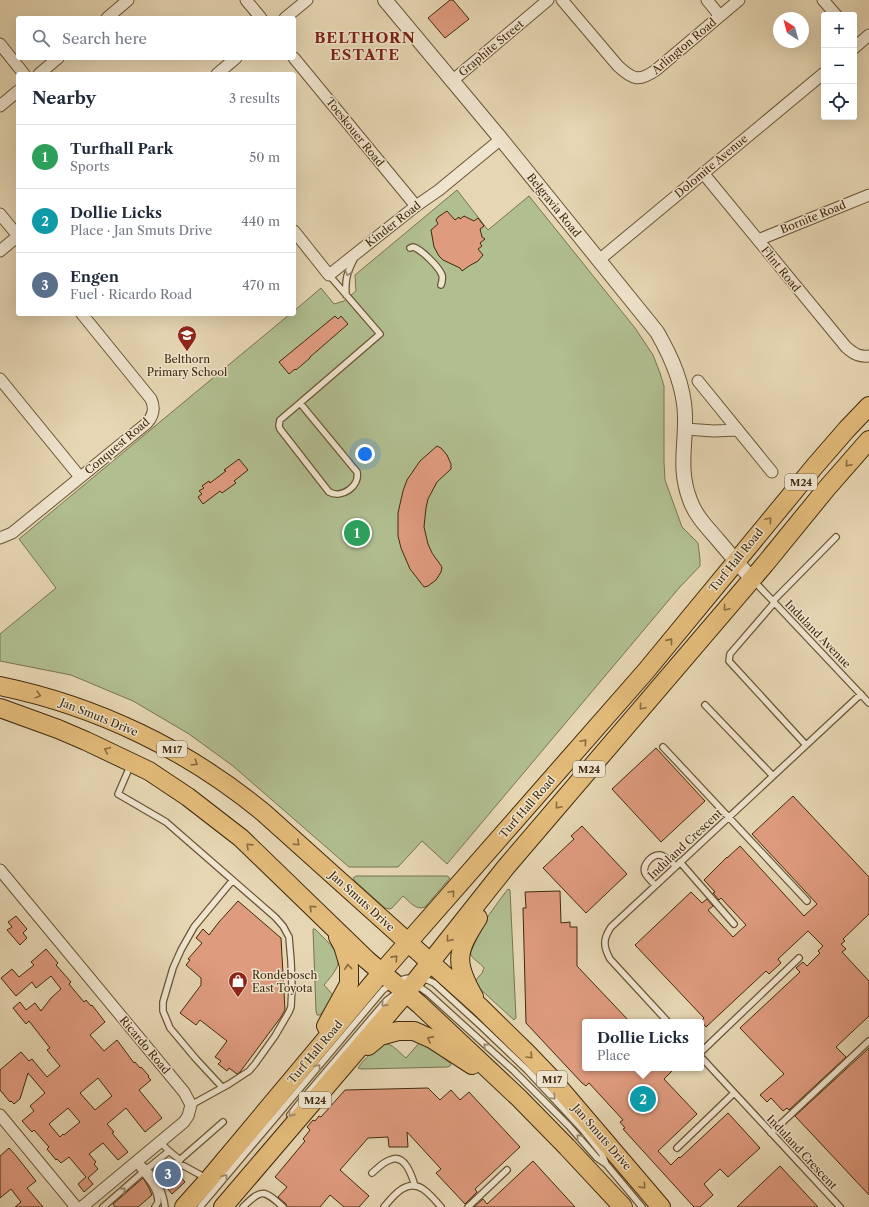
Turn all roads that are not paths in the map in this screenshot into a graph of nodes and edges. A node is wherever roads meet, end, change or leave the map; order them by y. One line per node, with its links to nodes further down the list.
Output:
1 (128, 0): 11 (street)
2 (246, 0): 12 (street)
3 (307, 0): 13 (street)
4 (385, 0): 25 (street, Belgravia Road)
5 (548, 0): 25 (street, Graphite Street)
6 (562, 0): 14 (street, Arlington Road)
7 (707, 0): 14 (street)
8 (739, 0): 14 (street, Arlington Road)
9 (823, 0): 10 (street)
10 (833, 12)
11 (109, 16)
12 (259, 16)
13 (287, 16)
14 (720, 16)
15 (869, 35): 16 (street)
16 (857, 42)
17 (0, 44): 21 (street)
18 (56, 60): 22 (street)
19 (234, 60): 23 (street)
20 (296, 60): 31 (street, Toeskouer Road)
21 (22, 72)
22 (40, 72)
23 (219, 72)
24 (821, 76): 29 (street, Dolomite Avenue)
25 (452, 81): 28 (street, Belgravia Road)
26 (16, 93): 27 (street)
27 (0, 106)
28 (501, 139): 31 (street, Kinder Road); 40 (street, Belgravia Road)
29 (703, 174): 36 (street, Flint Road); 40 (street, Dolomite Avenue)
30 (869, 195): 36 (street, Bornite Road)
31 (416, 206): 39 (street, Kinder Road)
32 (0, 214): 33 (street)
33 (16, 234)
34 (296, 234): 41 (street)
35 (16, 238): 38 (street)
36 (758, 240): 45 (street, Flint Road)
37 (410, 248): 42 (lane)
38 (0, 251)
39 (356, 253): 41 (street, Kinder Road); 43 (lane, one-way to 43)
40 (599, 260): 50 (street, Belgravia Road)
41 (329, 275): 43 (lane)
42 (441, 285)
43 (346, 295): 48 (lane)
44 (84, 316): 54 (street, Conquest Road)
45 (867, 356)
46 (0, 379): 54 (street)
47 (698, 381): 51 (street)
48 (300, 403): 48 (lane)
49 (869, 406): 57 (main road, Turf Hall Road / M24, one-way to 49)
50 (685, 429): 51 (street); 57 (street, Belgravia Road)
51 (738, 430): 53 (street)
52 (869, 440): 58 (main road, Turf Hall Road / M24, one-way to 58)
53 (772, 472)
54 (80, 477): 56 (street, Conquest Road)
55 (836, 537): 59 (lane)
56 (0, 538)
57 (736, 561): 58 (street, Belgravia Road); 79 (main road, Turf Hall Road / M24, one-way to 57)
58 (752, 579): 59 (lane, Induland Avenue); 72 (main road, Turf Hall Road / M24, one-way to 72)
59 (774, 602): 61 (lane, Induland Avenue); 65 (lane)
60 (0, 686): 79 (main road, Jan Smuts Drive / M17, one-way to 79)
61 (861, 694): 62 (lane, Induland Avenue); 65 (lane, Induland Crescent)
62 (869, 703)
63 (706, 705): 68 (lane)
64 (0, 708): 67 (main road, M17, one-way to 64)
65 (806, 745): 68 (lane, Induland Crescent)
66 (663, 747): 69 (lane)
67 (132, 762): 74 (lane); 78 (main road, M17, one-way to 67)
68 (773, 776): 69 (lane, Induland Crescent)
69 (728, 818): 70 (lane, Induland Crescent); 76 (lane)
70 (680, 862): 71 (lane, Induland Crescent); 77 (lane)
71 (676, 866): 75 (lane, Induland Crescent); 75 (lane)
72 (506, 867): 81 (main road, Turf Hall Road / M24, one-way to 81); 83 (main road)
73 (0, 870): 93 (street, Ricardo Road)
74 (232, 881): 90 (lane); 90 (lane)
75 (655, 885): 84 (lane, Induland Crescent)
76 (807, 901)
77 (734, 924)
78 (331, 926): 82 (main road, M17); 88 (main road, one-way to 78)
79 (408, 943): 81 (main road, Jan Smuts Drive / M17); 82 (main road, Turf Hall Road / M24, one-way to 79)
80 (799, 958): 86 (lane)
81 (430, 963): 82 (main road, Turf Hall Road / M24); 83 (main road, Jan Smuts Drive / M17)
82 (402, 984): 88 (main road, Turf Hall Road / M24); 89 (main road, Turf Hall Road / M24); 91 (main road, M17); 95 (lane, one-way to 95); 104 (lane, one-way to 82); 104 (lane, one-way to 104); 118 (lane, one-way to 82)
83 (480, 1007): 127 (main road, Jan Smuts Drive / M17, one-way to 127)
84 (665, 1019)
85 (869, 1040): 97 (lane)
86 (704, 1049)
87 (704, 1060): 92 (lane, Induland Crescent)
88 (304, 1065): 109 (main road, Turf Hall Road / M24)
89 (338, 1073): 91 (main road, one-way to 89); 110 (main road, Turf Hall Road / M24)
90 (222, 1088): 93 (lane)
91 (510, 1090): 125 (main road, M17)
92 (734, 1093): 97 (lane, Induland Crescent); 99 (lane)
93 (191, 1105): 98 (street)
94 (0, 1115): 112 (street)
95 (288, 1117)
96 (223, 1122): 102 (lane)
97 (771, 1133): 128 (lane, Induland Crescent)
98 (160, 1142): 100 (lane); 103 (street)
99 (677, 1148)
100 (169, 1151): 102 (lane); 105 (lane)
101 (260, 1154): 110 (lane)
102 (178, 1162): 109 (lane)
103 (134, 1164): 105 (lane); 108 (lane); 113 (street)
104 (606, 1164): 126 (lane)
105 (145, 1170): 108 (lane); 115 (lane); 116 (lane)
106 (507, 1170): 124 (lane)
107 (372, 1173): 111 (lane)
108 (136, 1178): 114 (lane, one-way to 108)
109 (209, 1179): 117 (main road, Turf Hall Road / M24)
110 (245, 1182): 119 (main road, Turf Hall Road / M24)
111 (415, 1186): 122 (lane); 123 (lane)
112 (76, 1207)
113 (82, 1207)
114 (103, 1207)
115 (155, 1207)
116 (165, 1207)
117 (184, 1207)
118 (200, 1207)
119 (223, 1207)
120 (243, 1207): 121 (lane)
121 (283, 1207)
122 (384, 1207)
123 (441, 1207)
124 (468, 1207)
125 (623, 1207)
126 (642, 1207)
127 (661, 1207)
128 (840, 1207)

